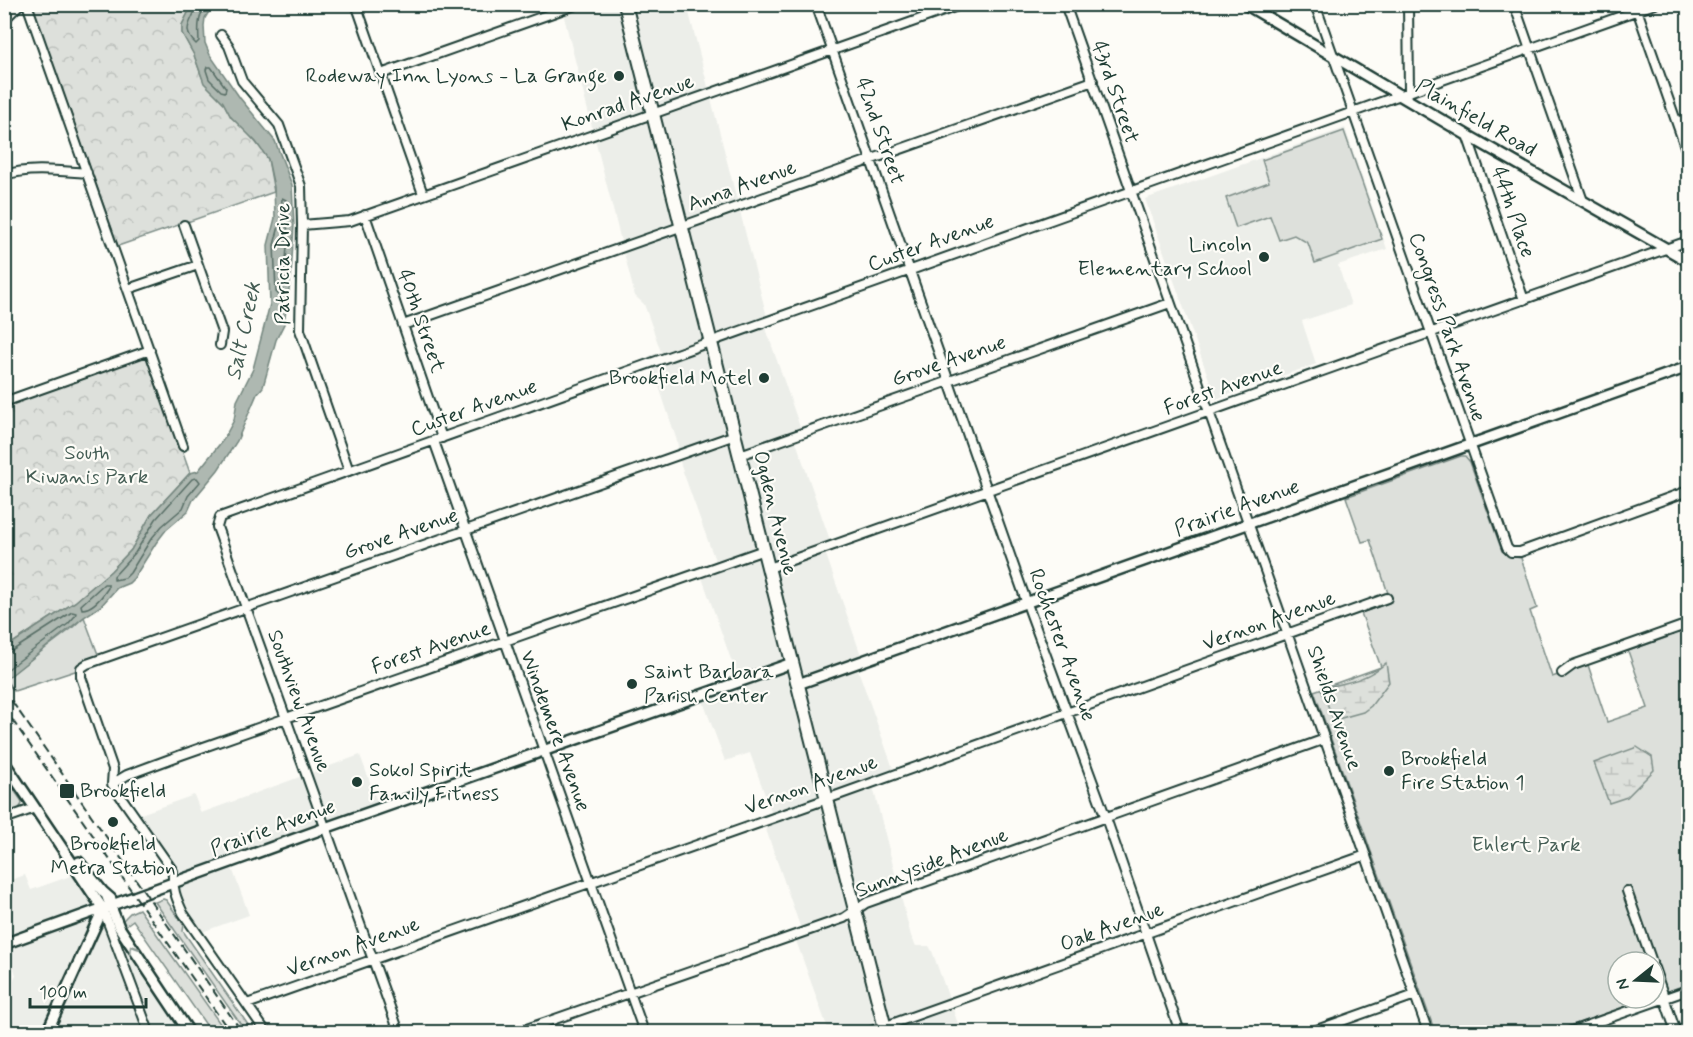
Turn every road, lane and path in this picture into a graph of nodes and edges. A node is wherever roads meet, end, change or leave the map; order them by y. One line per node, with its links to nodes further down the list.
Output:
1 (20, 4): 15 (street)
2 (27, 4): 31 (street)
3 (356, 4): 20 (street)
4 (578, 4): 20 (street)
5 (624, 4): 25 (main road, Ogden Avenue)
6 (816, 4): 18 (street, 42nd Street)
7 (963, 4): 18 (street, Konrad Avenue)
8 (1065, 4): 21 (street, 43rd Street)
9 (1245, 4): 19 (street, Plainfield Road)
10 (1315, 4): 19 (street, Congress Park Avenue)
11 (1408, 4): 22 (street)
12 (1514, 4): 17 (street)
13 (1655, 4): 14 (street, Custer Avenue)
14 (1637, 8): 17 (street, Custer Avenue); 27 (street)
15 (4, 20)
16 (221, 35): 38 (street, Patricia Drive)
17 (1530, 48): 22 (street, Custer Avenue); 35 (street)
18 (833, 50): 25 (street, Konrad Avenue); 30 (street, 42nd Street)
19 (1332, 55): 23 (street, Plainfield Road); 24 (street, Congress Park Avenue)
20 (381, 74): 34 (street)
21 (1092, 81): 30 (street, Anna Avenue); 33 (street, 43rd Street)
22 (1410, 91): 23 (street, Custer Avenue)
23 (1400, 94): 24 (street, Custer Avenue); 28 (street, Plainfield Road)
24 (1352, 112): 33 (street, Custer Avenue); 49 (street, Congress Park Avenue)
25 (652, 114): 34 (street, Konrad Avenue); 39 (main road, Ogden Avenue)
26 (1689, 118): 27 (street)
27 (1677, 122): 29 (street)
28 (1467, 135): 35 (street, Plainfield Road); 46 (street, 44th Place)
29 (1689, 155)
30 (871, 159): 39 (street, Anna Avenue); 44 (street, 42nd Street)
31 (87, 173): 32 (street); 45 (street)
32 (4, 175)
33 (1131, 192): 44 (street, Custer Avenue); 47 (street, Shields Avenue)
34 (423, 194): 36 (street, Konrad Avenue)
35 (1583, 201): 41 (street, Plainfield Road)
36 (365, 215): 38 (street, Konrad Avenue); 48 (street, 40th Street)
37 (184, 225): 43 (street)
38 (302, 225): 63 (street, Patricia Drive)
39 (681, 227): 48 (street, Anna Avenue); 50 (main road, Ogden Avenue)
40 (1689, 241): 41 (street, Forest Avenue)
41 (1668, 249): 42 (street, Plainfield Road); 46 (street, Forest Avenue)
42 (1689, 261)
43 (198, 265): 45 (street); 51 (street)
44 (909, 270): 50 (street, Custer Avenue); 54 (street, Rochester Avenue)
45 (128, 289): 52 (street)
46 (1524, 300): 49 (street, Forest Avenue)
47 (1170, 303): 54 (street, Grove Avenue); 56 (street, Shields Avenue)
48 (403, 325): 58 (street, 40th Street)
49 (1431, 333): 56 (street, Forest Avenue); 60 (street, Congress Park Avenue)
50 (710, 342): 57 (main road, Ogden Avenue); 58 (street, Custer Avenue)
51 (220, 345)
52 (150, 350): 55 (street); 61 (street)
53 (1689, 367): 60 (street, Prairie Avenue)
54 (948, 381): 62 (street, Grove Avenue); 64 (street, Rochester Avenue)
55 (4, 402)
56 (1209, 412): 64 (street, Forest Avenue); 67 (street, Shields Avenue)
57 (735, 435): 62 (main road, Ogden Avenue); 68 (street, Grove Avenue)
58 (442, 438): 59 (street, Custer Avenue)
59 (434, 441): 63 (street, Custer Avenue); 68 (street, Windemere Avenue)
60 (1470, 444): 65 (street, Congress Park Avenue); 67 (street, Prairie Avenue)
61 (183, 446)
62 (740, 455): 69 (main road, Ogden Avenue)
63 (349, 471): 66 (street, Custer Avenue)
64 (988, 491): 70 (street, Forest Avenue); 72 (street, Rochester Avenue)
65 (1689, 491)
66 (220, 517): 73 (street, Southview Avenue)
67 (1249, 523): 72 (street, Prairie Avenue); 75 (street, Shields Avenue)
68 (464, 530): 73 (street, Grove Avenue); 76 (street, Windemere Avenue)
69 (764, 550): 70 (main road, Ogden Avenue); 76 (street, Forest Avenue)
70 (769, 568): 77 (main road, Ogden Avenue)
71 (1387, 598): 75 (street, Vernon Avenue)
72 (1027, 603): 79 (street, Prairie Avenue); 80 (street, Rochester Avenue)
73 (246, 608): 81 (street, Southview Avenue); 85 (street, Grove Avenue)
74 (1689, 624): 78 (street)
75 (1289, 634): 80 (street, Vernon Avenue); 82 (street, Shields Avenue)
76 (504, 641): 81 (street, Forest Avenue); 83 (street, Windemere Avenue)
77 (792, 663): 79 (main road, Ogden Avenue); 83 (street, Prairie Avenue)
78 (1562, 673)
79 (798, 684): 86 (main road, Ogden Avenue)
80 (1067, 712): 86 (street, Vernon Avenue); 88 (street, Rochester Avenue)
81 (285, 718): 85 (street, Forest Avenue); 90 (street, Southview Avenue)
82 (1325, 739): 88 (street, Sunnyside Avenue); 92 (street, Shields Avenue)
83 (543, 751): 90 (street, Prairie Avenue); 93 (street, Windemere Avenue)
84 (4, 762): 87 (street)
85 (112, 784): 94 (street)
86 (827, 799): 93 (street, Vernon Avenue); 97 (main road, Ogden Avenue)
87 (36, 808): 89 (street); 91 (street)
88 (1106, 818): 97 (street, Sunnyside Avenue); 98 (street, Rochester Avenue)
89 (4, 819)
90 (326, 828): 94 (street, Prairie Avenue); 101 (street, Southview Avenue)
91 (57, 838): 96 (street); 96 (street)
92 (1366, 855): 98 (street, Oak Avenue); 104 (street, Shields Avenue)
93 (591, 882): 101 (street, Vernon Avenue); 103 (street, Windemere Avenue)
94 (172, 884): 96 (street, Prairie Avenue); 106 (street)
95 (1627, 891): 100 (street)
96 (111, 906): 99 (street, Prairie Avenue); 110 (street); 111 (street); 112 (street, one-way to 96)
97 (855, 911): 103 (street, Sunnyside Avenue); 109 (main road, Ogden Avenue)
98 (1146, 934): 109 (street, Oak Avenue); 118 (street, Rochester Avenue)
99 (4, 944)
100 (1648, 950)
101 (373, 959): 106 (street, Vernon Avenue); 114 (street, Southview Avenue)
102 (1689, 990): 105 (street)
103 (630, 993): 115 (street, Sunnyside Avenue); 116 (street, Windemere Avenue)
104 (1415, 995): 119 (street); 120 (street, Shields Avenue)
105 (1666, 997)
106 (247, 1004): 113 (street)
107 (1666, 1004): 122 (street)
108 (1630, 1010): 121 (street)
109 (885, 1030): 117 (street, Oak Avenue)
110 (47, 1032)
111 (149, 1032)
112 (189, 1032)
113 (266, 1032)
114 (399, 1032)
115 (518, 1032)
116 (644, 1032)
117 (869, 1032)
118 (1180, 1032)
119 (1311, 1032)
120 (1428, 1032)
121 (1569, 1032)
122 (1676, 1032)

